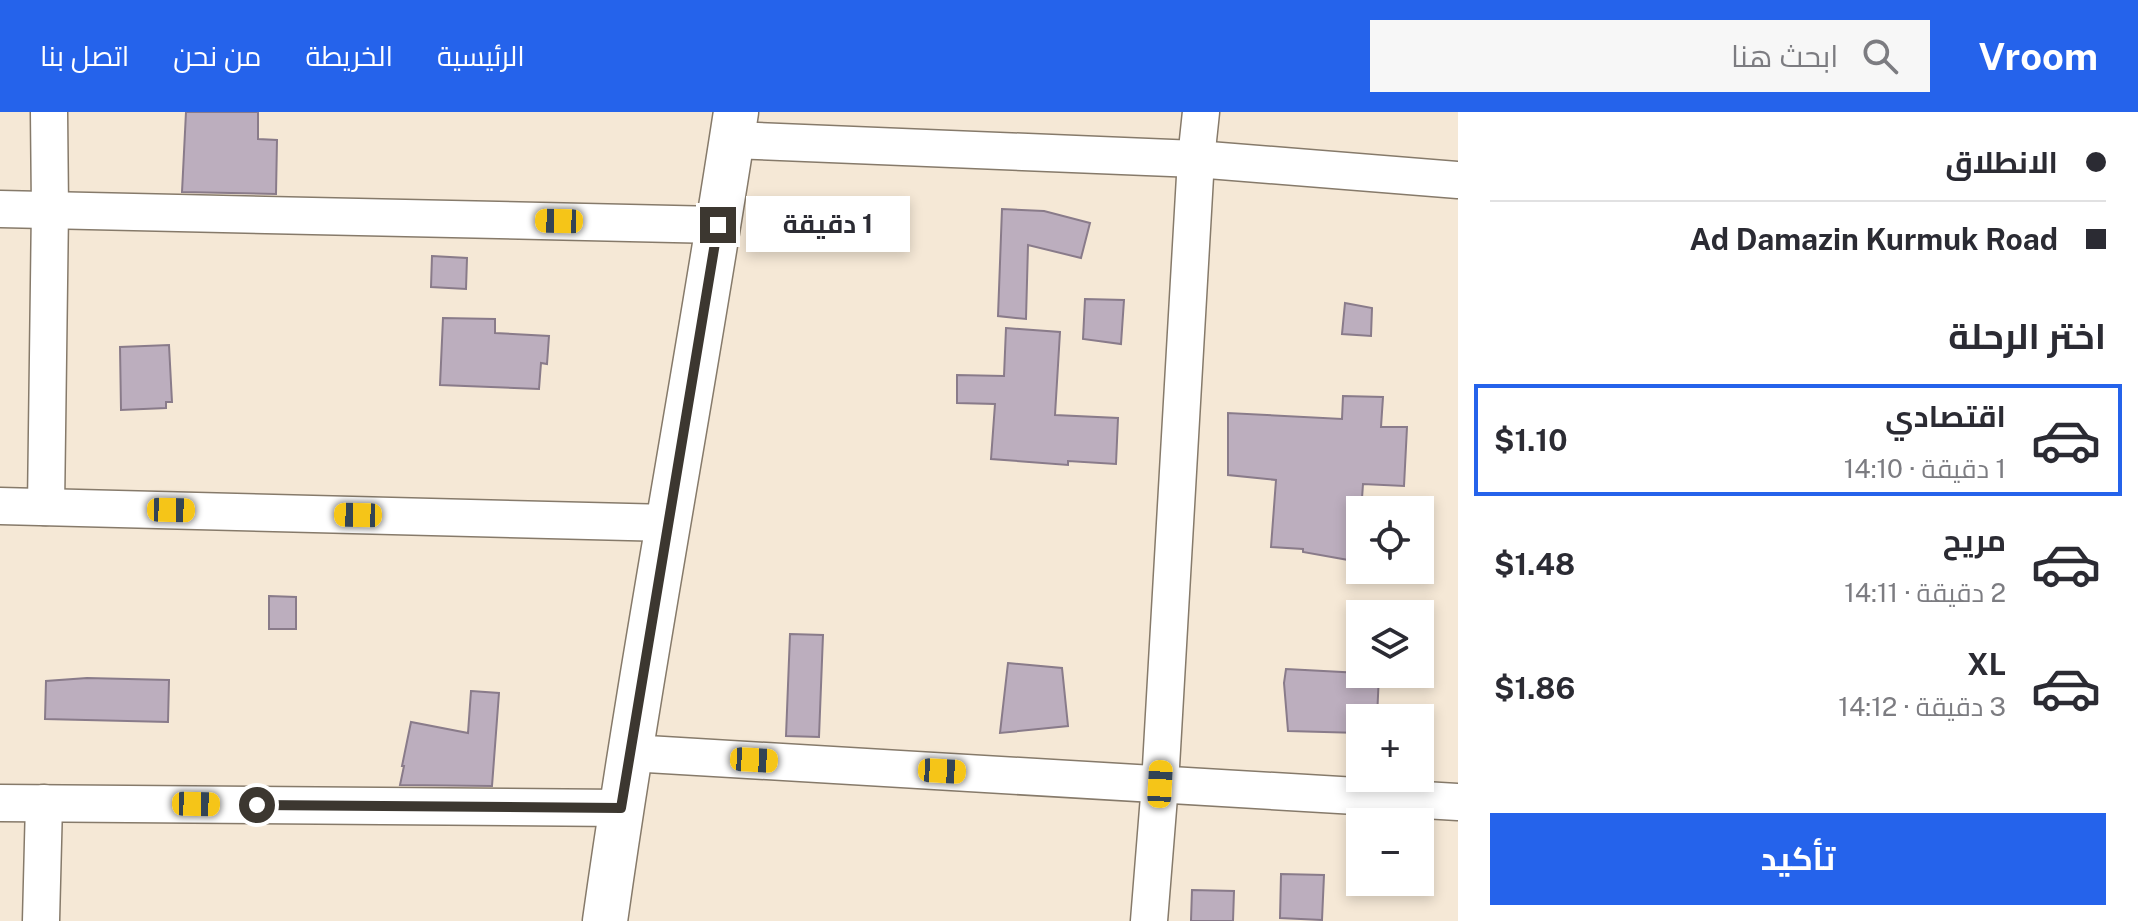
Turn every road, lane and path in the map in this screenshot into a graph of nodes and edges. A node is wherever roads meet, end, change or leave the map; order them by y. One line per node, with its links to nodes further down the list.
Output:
1 (49, 112): 6 (street)
2 (1201, 112): 4 (street)
3 (734, 126): 4 (street); 8 (highway)
4 (1196, 159): 5 (street); 13 (street)
5 (1458, 180)
6 (50, 208): 7 (street); 8 (street); 10 (street)
7 (0, 209)
8 (718, 225): 11 (highway)
9 (0, 506): 10 (street)
10 (46, 507): 11 (street)
11 (669, 523): 12 (highway)
12 (630, 753): 13 (street); 17 (highway)
13 (1160, 784): 14 (street); 20 (street)
14 (1458, 802)
15 (0, 803): 16 (street)
16 (44, 803): 17 (street); 18 (street)
17 (621, 808): 19 (highway)
18 (41, 921)
19 (605, 921)
20 (1149, 921)

